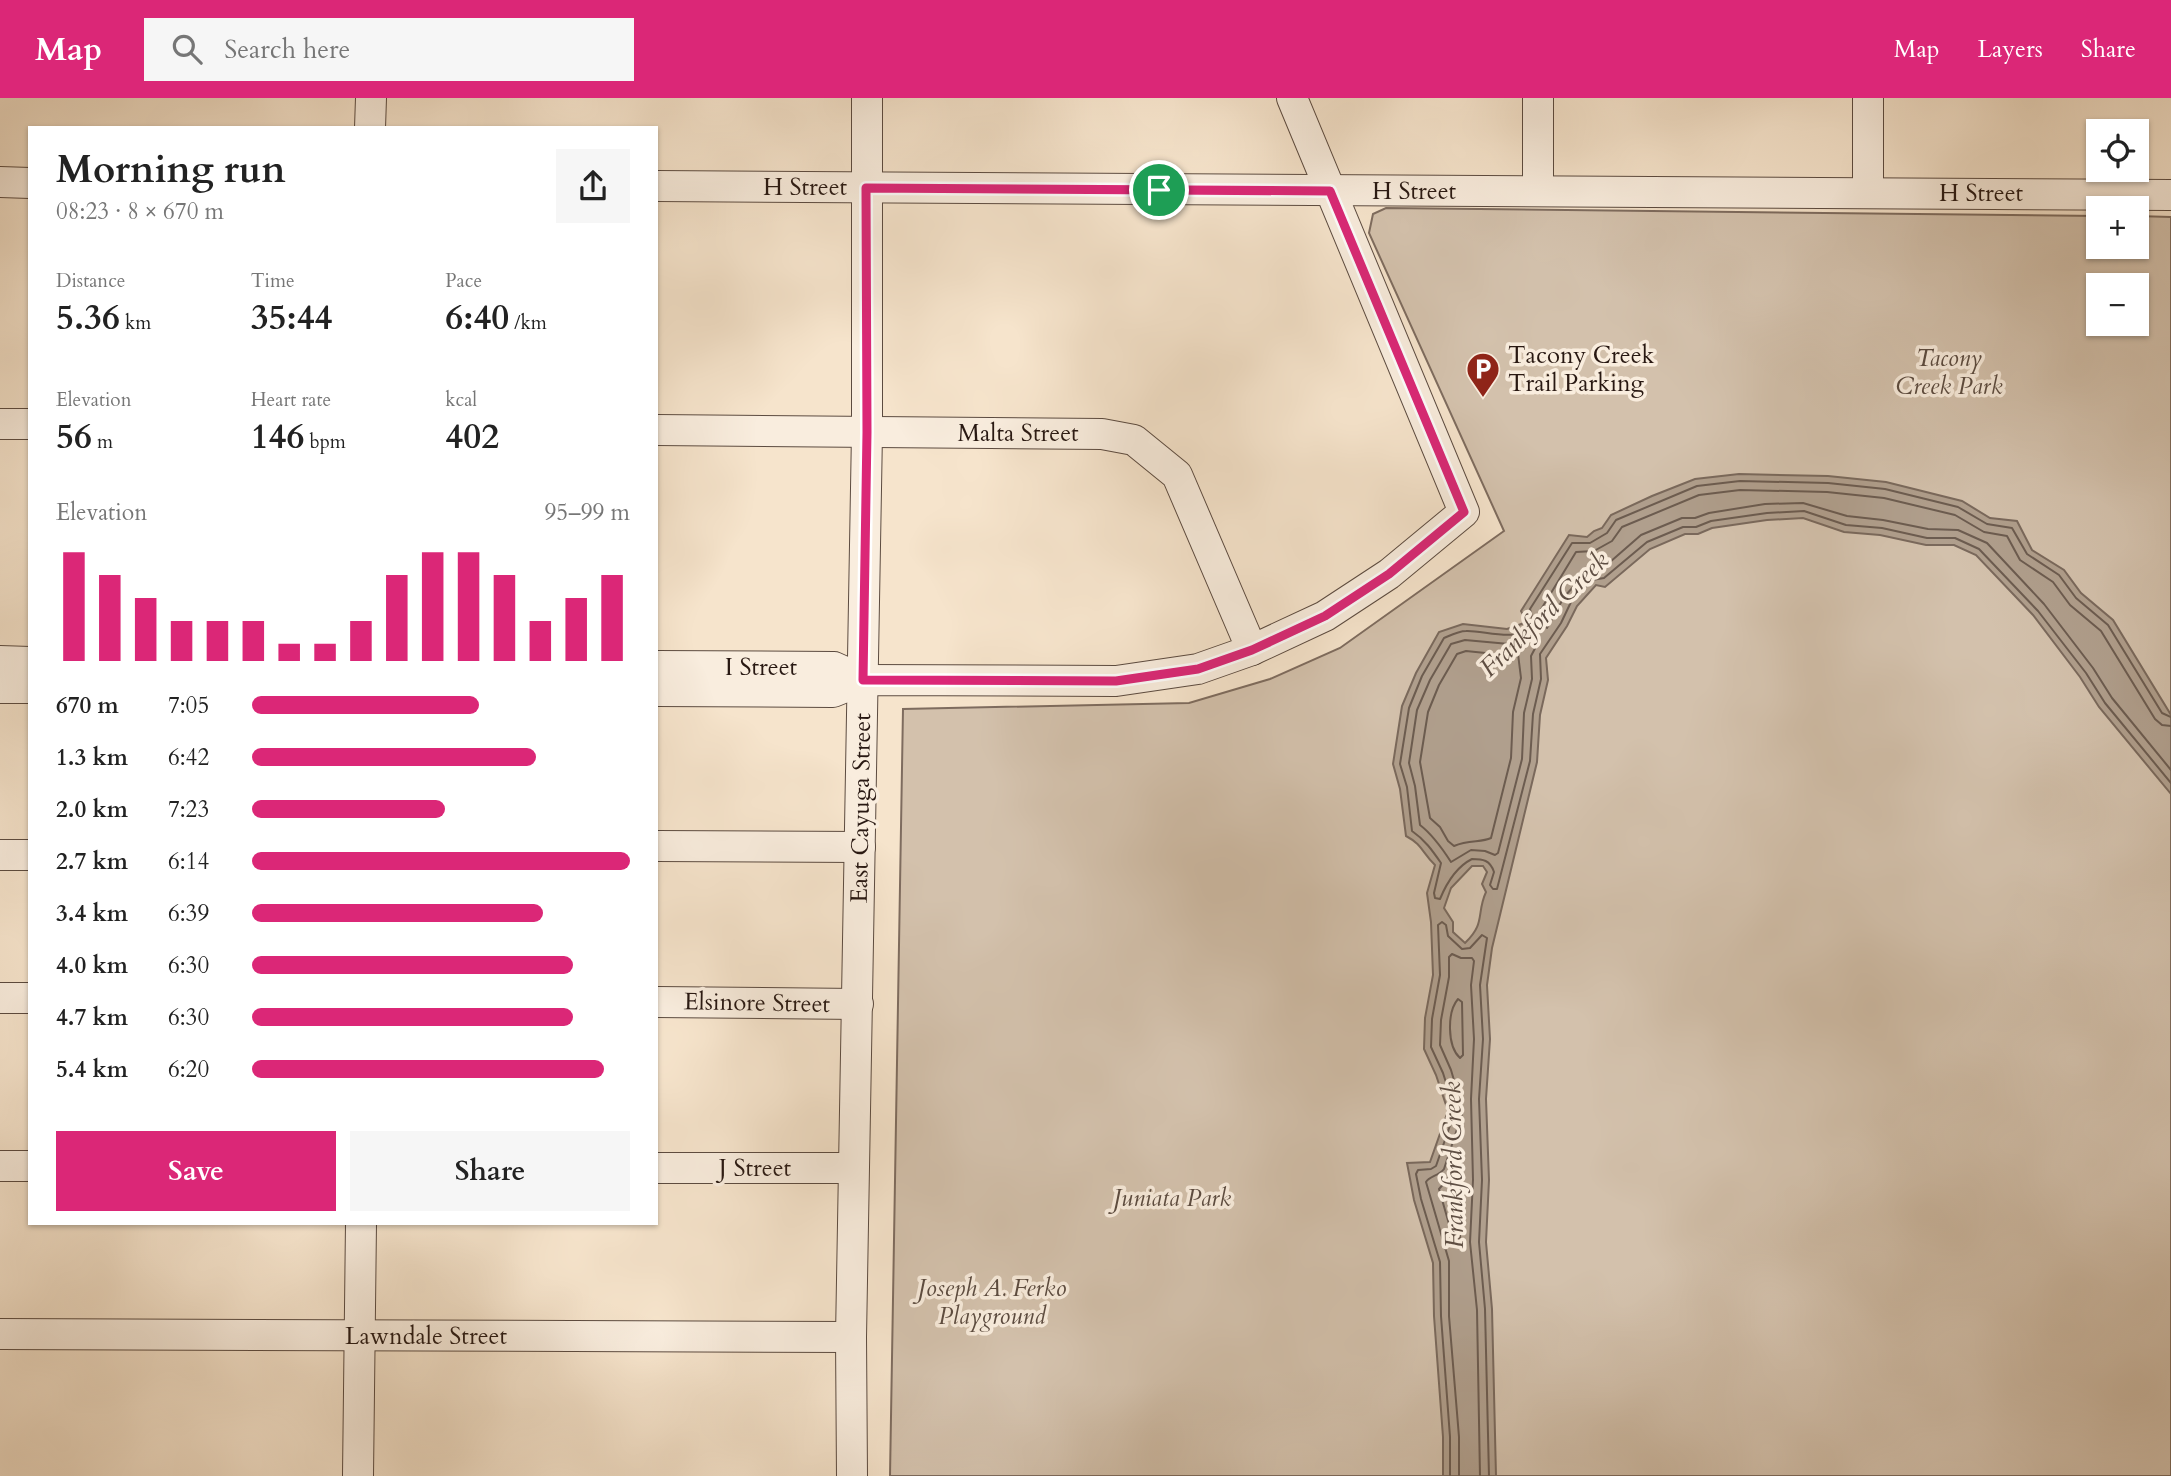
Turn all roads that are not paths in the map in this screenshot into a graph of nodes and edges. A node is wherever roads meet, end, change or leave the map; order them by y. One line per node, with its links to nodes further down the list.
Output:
1 (371, 98): 6 (street)
2 (867, 98): 10 (street, East Cayuga Street)
3 (1292, 98): 11 (street)
4 (1538, 98): 12 (street)
5 (1868, 98): 13 (street)
6 (370, 126)
7 (0, 183): 8 (street)
8 (28, 183)
9 (658, 186): 10 (street, H Street)
10 (866, 188): 11 (street, H Street); 18 (street, East Cayuga Street)
11 (1330, 191): 12 (street, H Street); 19 (street, I Street)
12 (1538, 191): 13 (street, H Street)
13 (1868, 192): 14 (street, H Street)
14 (2171, 195)
15 (0, 424): 16 (street)
16 (28, 424)
17 (658, 430): 18 (street, Malta Street)
18 (867, 432): 19 (street, Malta Street); 23 (street, East Cayuga Street)
19 (1252, 650): 23 (street, I Street)
20 (0, 661): 21 (street)
21 (28, 662)
22 (658, 666): 23 (street, I Street)
23 (863, 680): 26 (street, I Street); 28 (street, East Cayuga Street)
24 (0, 688): 25 (street)
25 (28, 688)
26 (658, 691)
27 (658, 846): 28 (street)
28 (860, 847): 34 (street, East Cayuga Street)
29 (0, 855): 30 (street)
30 (28, 855)
31 (0, 998): 32 (street)
32 (28, 998)
33 (658, 1002): 34 (street, Elsinore Street)
34 (858, 1004): 38 (street, East Cayuga Street)
35 (0, 1166): 36 (street)
36 (28, 1166)
37 (658, 1168): 38 (street, J Street)
38 (853, 1168): 42 (street, East Cayuga Street)
39 (361, 1225): 41 (street)
40 (0, 1334): 41 (street, Lawndale Street)
41 (359, 1335): 42 (street, Lawndale Street); 43 (street)
42 (851, 1337): 44 (street, East Cayuga Street)
43 (358, 1476)
44 (852, 1476)

